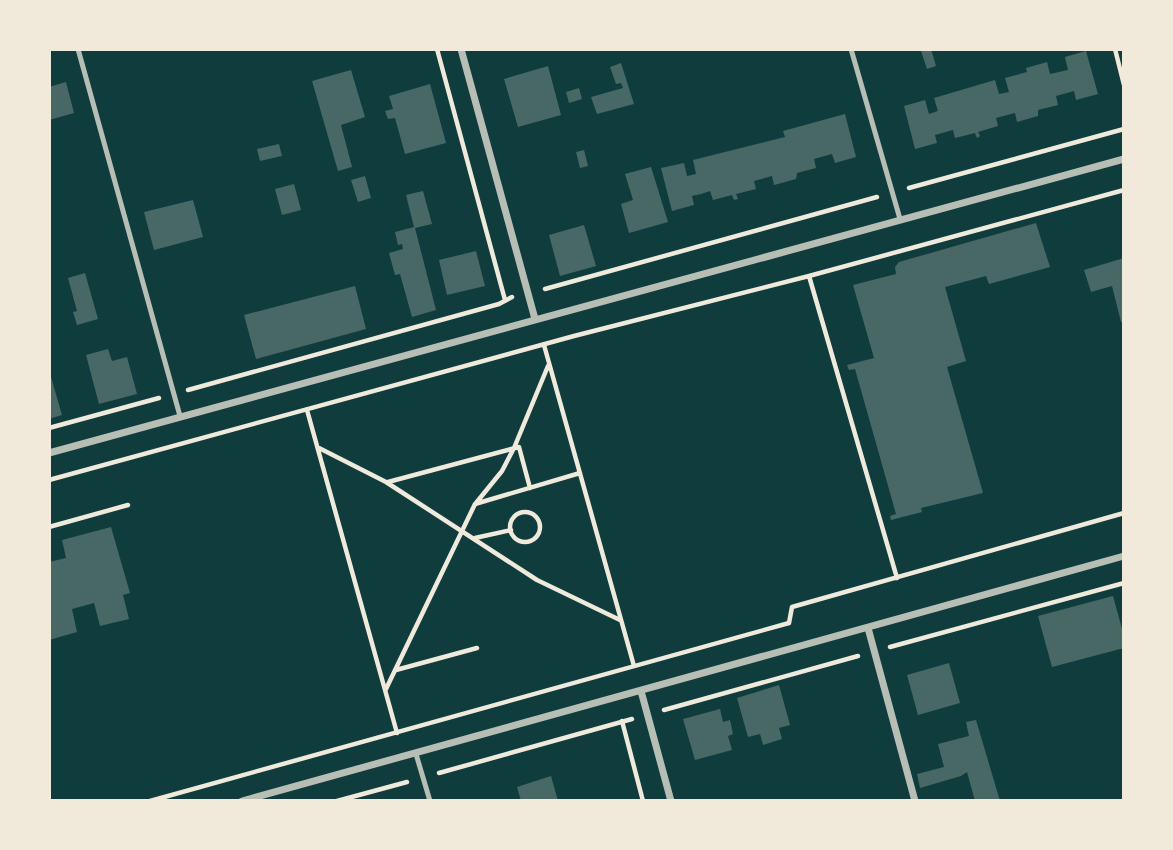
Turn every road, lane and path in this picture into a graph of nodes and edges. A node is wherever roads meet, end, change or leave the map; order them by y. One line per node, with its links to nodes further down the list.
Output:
1 (78, 49): 18 (lane)
2 (437, 49): 14 (path)
3 (461, 49): 13 (street)
4 (851, 49): 10 (lane)
5 (1115, 49): 6 (path)
6 (1124, 85)
7 (1124, 129): 10 (path)
8 (1124, 159): 11 (street)
9 (1124, 190): 12 (path)
10 (892, 193): 11 (lane); 13 (path)
11 (900, 219): 15 (street)
12 (809, 276): 16 (path); 37 (path)
13 (528, 293): 14 (path); 15 (street)
14 (505, 300): 18 (path)
15 (536, 318): 20 (street)
16 (544, 345): 17 (path); 19 (path)
17 (549, 364): 23 (path); 25 (path)
18 (173, 394): 20 (lane); 21 (path)
19 (307, 410): 22 (path); 26 (path)
20 (180, 416): 24 (street)
21 (49, 428)
22 (319, 448): 27 (path); 45 (path)
23 (514, 448): 27 (path); 28 (path); 29 (path)
24 (49, 453)
25 (580, 474): 28 (path); 39 (path)
26 (49, 480)
27 (386, 482): 34 (path)
28 (530, 488): 29 (path)
29 (475, 504): 34 (path)
30 (128, 505): 32 (path)
31 (1124, 513): 37 (path)
32 (49, 527)
33 (511, 530): 33 (path); 35 (path)
34 (463, 532): 35 (path); 44 (path)
35 (474, 539): 39 (path)
36 (1124, 556): 40 (street)
37 (897, 578): 43 (path)
38 (1124, 583): 42 (path)
39 (620, 620): 43 (path)
40 (868, 628): 42 (street); 46 (street)
41 (477, 648): 44 (path)
42 (875, 652): 47 (path); 60 (street)
43 (634, 666): 49 (path)
44 (395, 670): 45 (path)
45 (386, 690): 49 (path)
46 (641, 691): 47 (street); 50 (street)
47 (648, 715): 48 (path); 59 (street)
48 (622, 721): 51 (path); 58 (path)
49 (397, 733): 53 (path)
50 (416, 754): 51 (lane); 52 (street)
51 (423, 777): 56 (path); 57 (lane)
52 (275, 792): 54 (street); 55 (lane)
53 (150, 801)
54 (242, 801)
55 (278, 801)
56 (337, 801)
57 (430, 801)
58 (643, 801)
59 (671, 801)
60 (915, 801)

